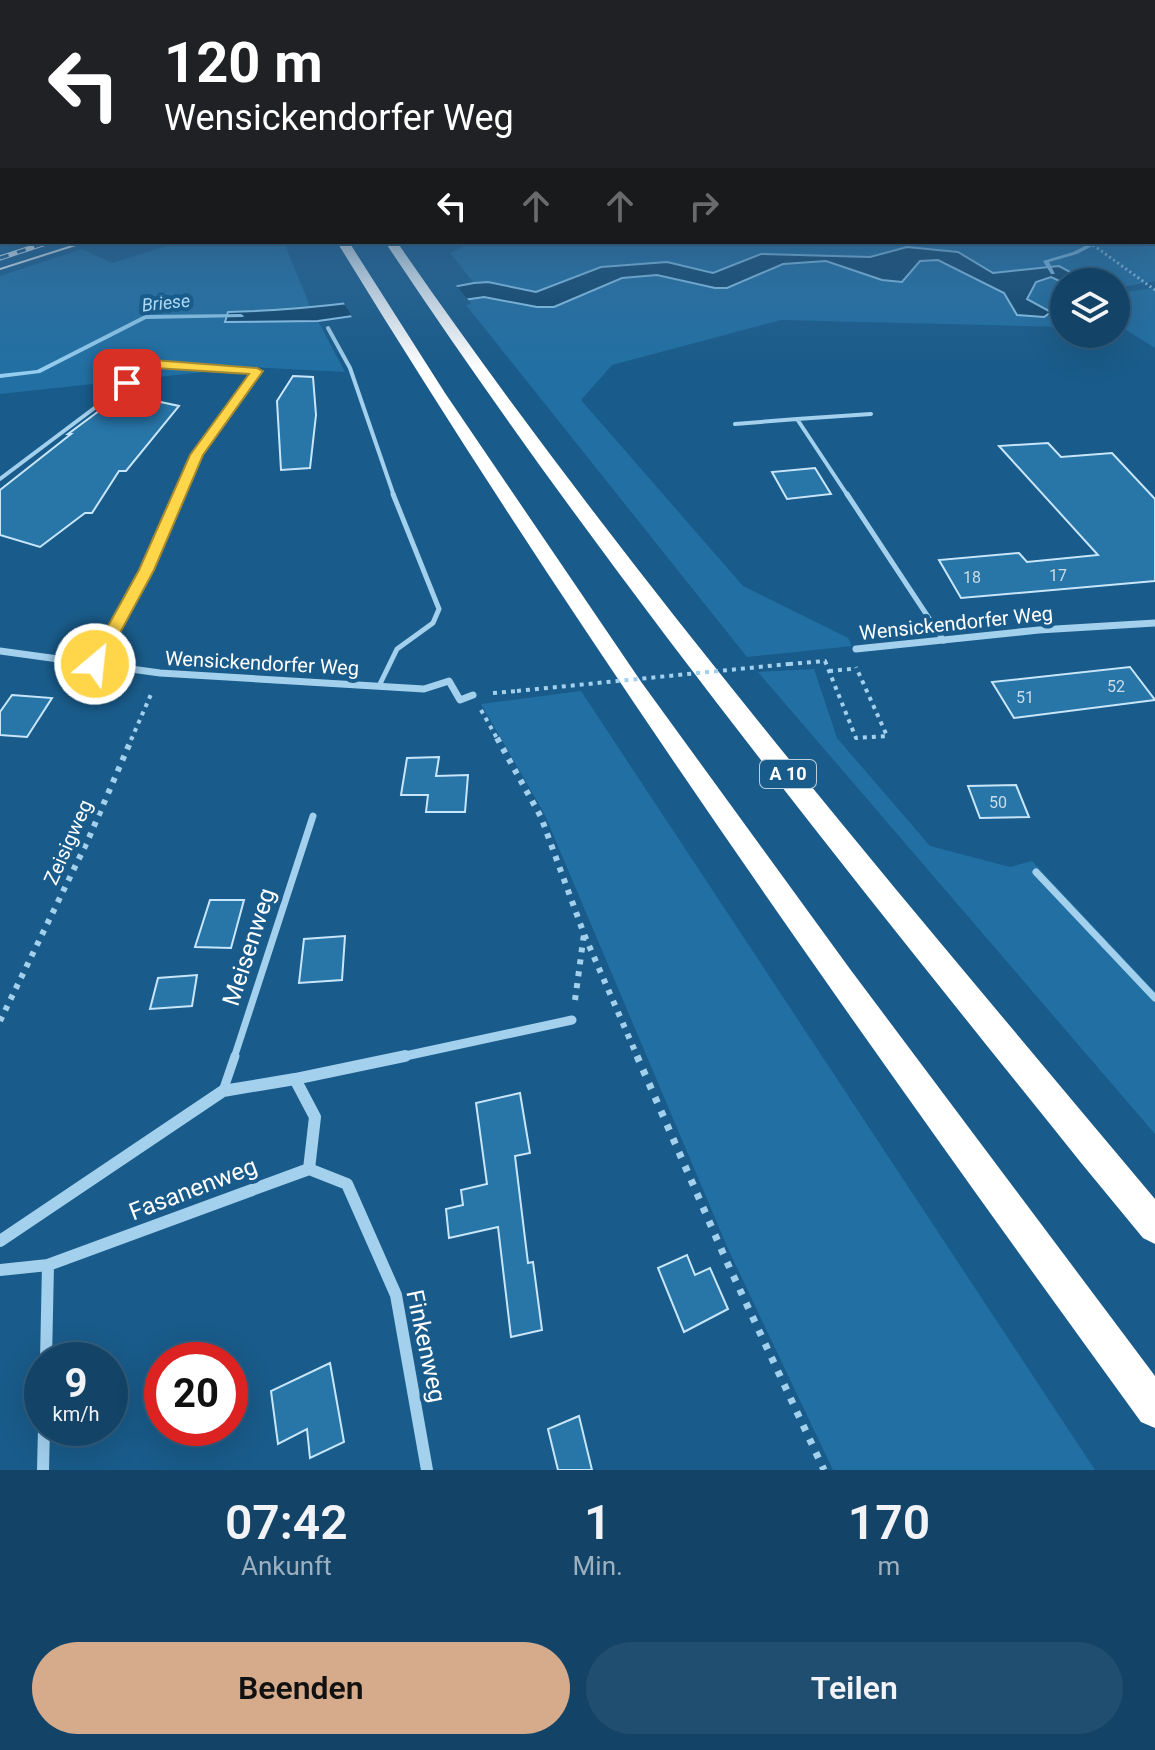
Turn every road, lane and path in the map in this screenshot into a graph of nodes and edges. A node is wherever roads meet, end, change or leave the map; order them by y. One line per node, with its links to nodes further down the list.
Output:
1 (344, 244): 35 (highway)
2 (392, 244): 30 (highway, A 10)
3 (1092, 244): 4 (path)
4 (1155, 290)
5 (328, 328): 18 (lane, Wensickendorfer Weg)
6 (871, 414): 7 (lane)
7 (797, 419): 8 (lane); 11 (lane)
8 (735, 424)
9 (0, 479): 14 (lane)
10 (1155, 623): 11 (street, Wensickendorfer Weg)
11 (944, 641): 12 (street, Wensickendorfer Weg)
12 (856, 649): 15 (path, Wensickendorfer Weg)
13 (0, 651): 14 (street, Wensickendorfer Weg)
14 (95, 664): 17 (street, Wensickendorfer Weg)
15 (856, 668): 16 (path); 16 (path, Wensickendorfer Weg)
16 (829, 671): 19 (path, bridge)
17 (160, 673): 18 (street, Wensickendorfer Weg); 26 (path, Zeisigweg)
18 (379, 686): 20 (street, Wensickendorfer Weg)
19 (517, 691)
20 (473, 695): 23 (path)
21 (313, 816): 28 (lane, Meisenweg)
22 (1036, 872): 24 (lane)
23 (584, 934): 25 (path); 39 (path)
24 (1155, 998)
25 (572, 1020): 27 (street)
26 (0, 1021)
27 (295, 1079): 28 (street); 29 (street)
28 (223, 1091): 31 (street)
29 (309, 1169): 32 (street, Fasanenweg); 38 (street, Finkenweg)
30 (1155, 1226)
31 (0, 1241)
32 (48, 1265): 33 (street, Fasanenweg); 34 (street)
33 (0, 1270)
34 (46, 1342)
35 (1155, 1408)
36 (44, 1446): 37 (street)
37 (43, 1470)
38 (427, 1470)
39 (824, 1470)

